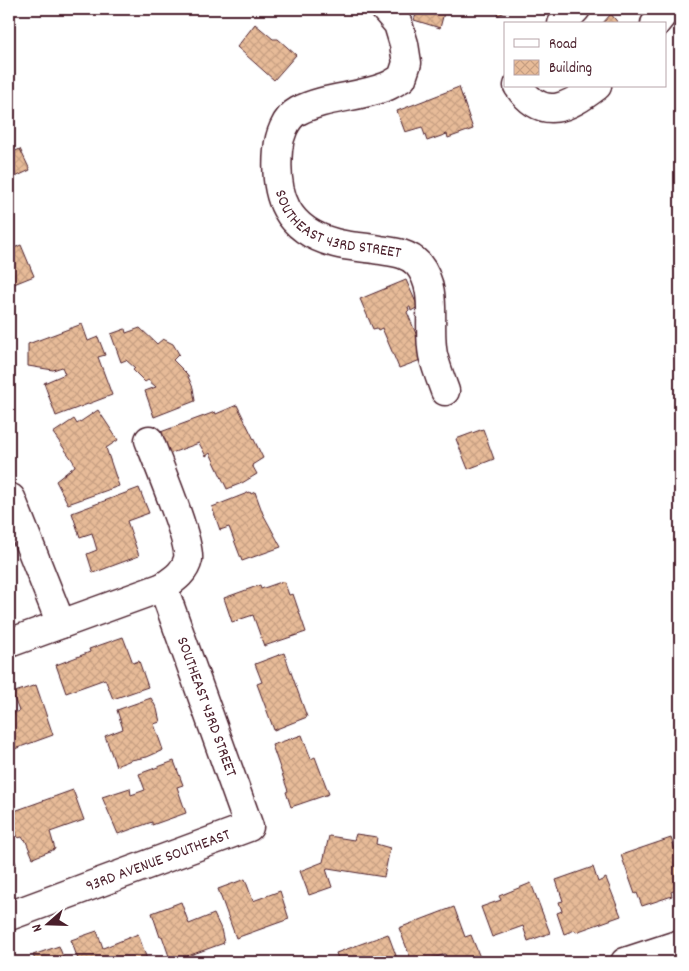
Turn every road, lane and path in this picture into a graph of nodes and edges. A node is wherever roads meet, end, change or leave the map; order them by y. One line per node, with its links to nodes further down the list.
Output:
1 (386, 9): 8 (street, SOUTHEAST 43RD STREET)
2 (576, 9): 4 (street)
3 (667, 9): 5 (street)
4 (564, 22)
5 (657, 22)
6 (519, 88): 7 (street)
7 (593, 88)
8 (445, 391)
9 (149, 440): 11 (street)
10 (10, 494): 12 (street)
11 (163, 587): 12 (street); 14 (street, SOUTHEAST 43RD STREET)
12 (60, 624): 13 (street)
13 (9, 643)
14 (249, 827): 15 (street, 93RD AVENUE SOUTHEAST)
15 (9, 916)
16 (680, 944): 17 (street)
17 (624, 962)

